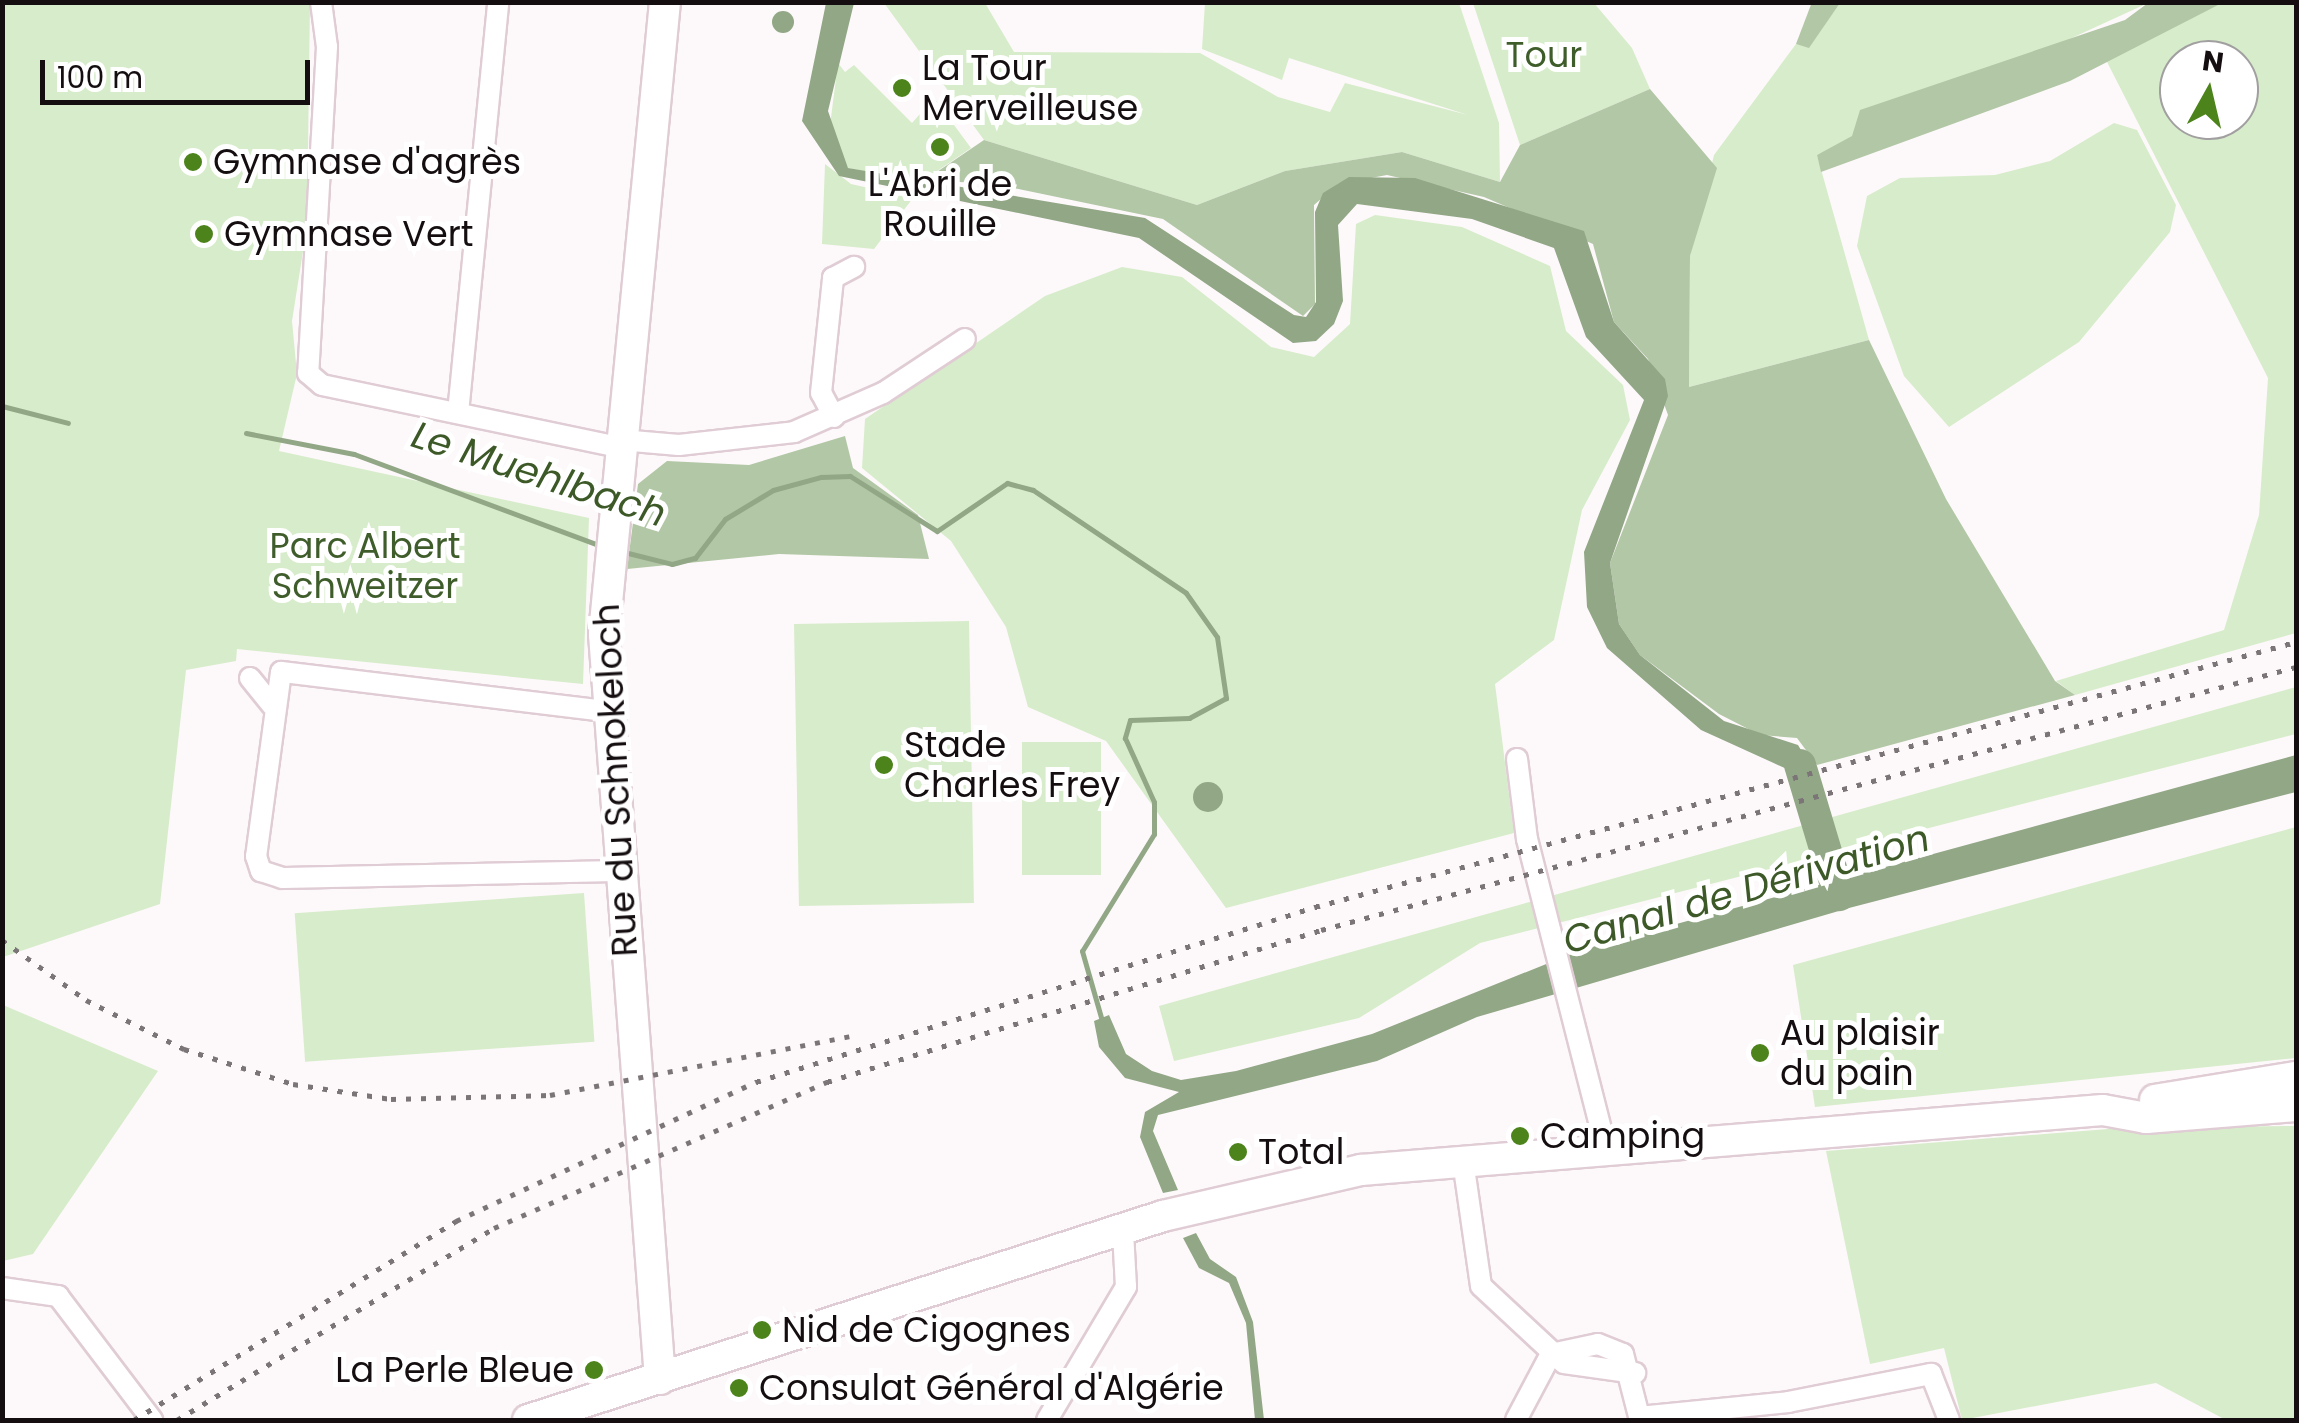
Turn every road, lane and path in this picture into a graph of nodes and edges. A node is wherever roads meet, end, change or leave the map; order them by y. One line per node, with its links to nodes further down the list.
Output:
1 (321, 2): 6 (street)
2 (498, 2): 6 (street)
3 (665, 2): 8 (main road, Rue du Schnokeloch)
4 (854, 267): 7 (street)
5 (964, 339): 7 (street)
6 (458, 413): 8 (street)
7 (834, 418): 8 (street)
8 (620, 444): 11 (main road, Rue du Schnokeloch)
9 (250, 678): 10 (street)
10 (272, 705): 11 (street); 13 (street)
11 (605, 710): 13 (main road, Rue du Schnokeloch)
12 (1517, 759): 19 (street)
13 (618, 871): 24 (main road, Rue du Schnokeloch)
14 (2296, 1078): 16 (main road)
15 (2296, 1106): 17 (main road)
16 (2103, 1110): 17 (main road); 19 (main road)
17 (2246, 1112): 18 (main road)
18 (2296, 1116)
19 (1606, 1150): 20 (main road)
20 (1462, 1161): 21 (main road); 23 (street)
21 (1122, 1231): 24 (main road); 28 (street)
22 (2, 1288): 26 (street)
23 (1552, 1354): 25 (street); 29 (street)
24 (660, 1380): 27 (main road)
25 (1640, 1419): 30 (street)
26 (152, 1420)
27 (528, 1420)
28 (1047, 1420)
29 (1516, 1420)
30 (1950, 1420)

